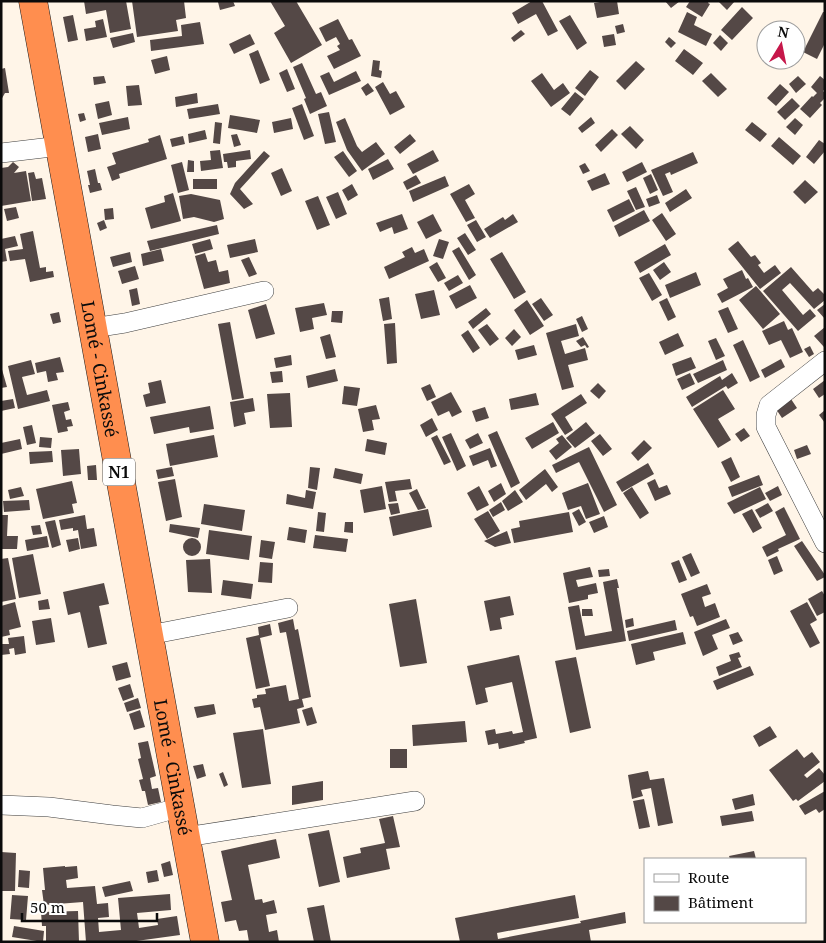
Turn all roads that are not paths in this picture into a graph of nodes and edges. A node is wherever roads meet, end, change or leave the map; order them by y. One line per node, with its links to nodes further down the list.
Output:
1 (33, 1): 2 (highway, Lomé - Cinkassé / N1)
2 (60, 146): 3 (street); 5 (highway, Lomé - Cinkassé / N1)
3 (1, 154)
4 (264, 291): 5 (street)
5 (93, 328): 9 (highway, Lomé - Cinkassé / N1)
6 (825, 361): 7 (street)
7 (825, 543)
8 (288, 608): 9 (street)
9 (149, 635): 12 (highway, Lomé - Cinkassé / N1)
10 (415, 801): 13 (street)
11 (1, 805): 12 (street)
12 (181, 807): 13 (highway, Lomé - Cinkassé / N1)
13 (186, 837): 14 (highway, Lomé - Cinkassé / N1)
14 (205, 942)

